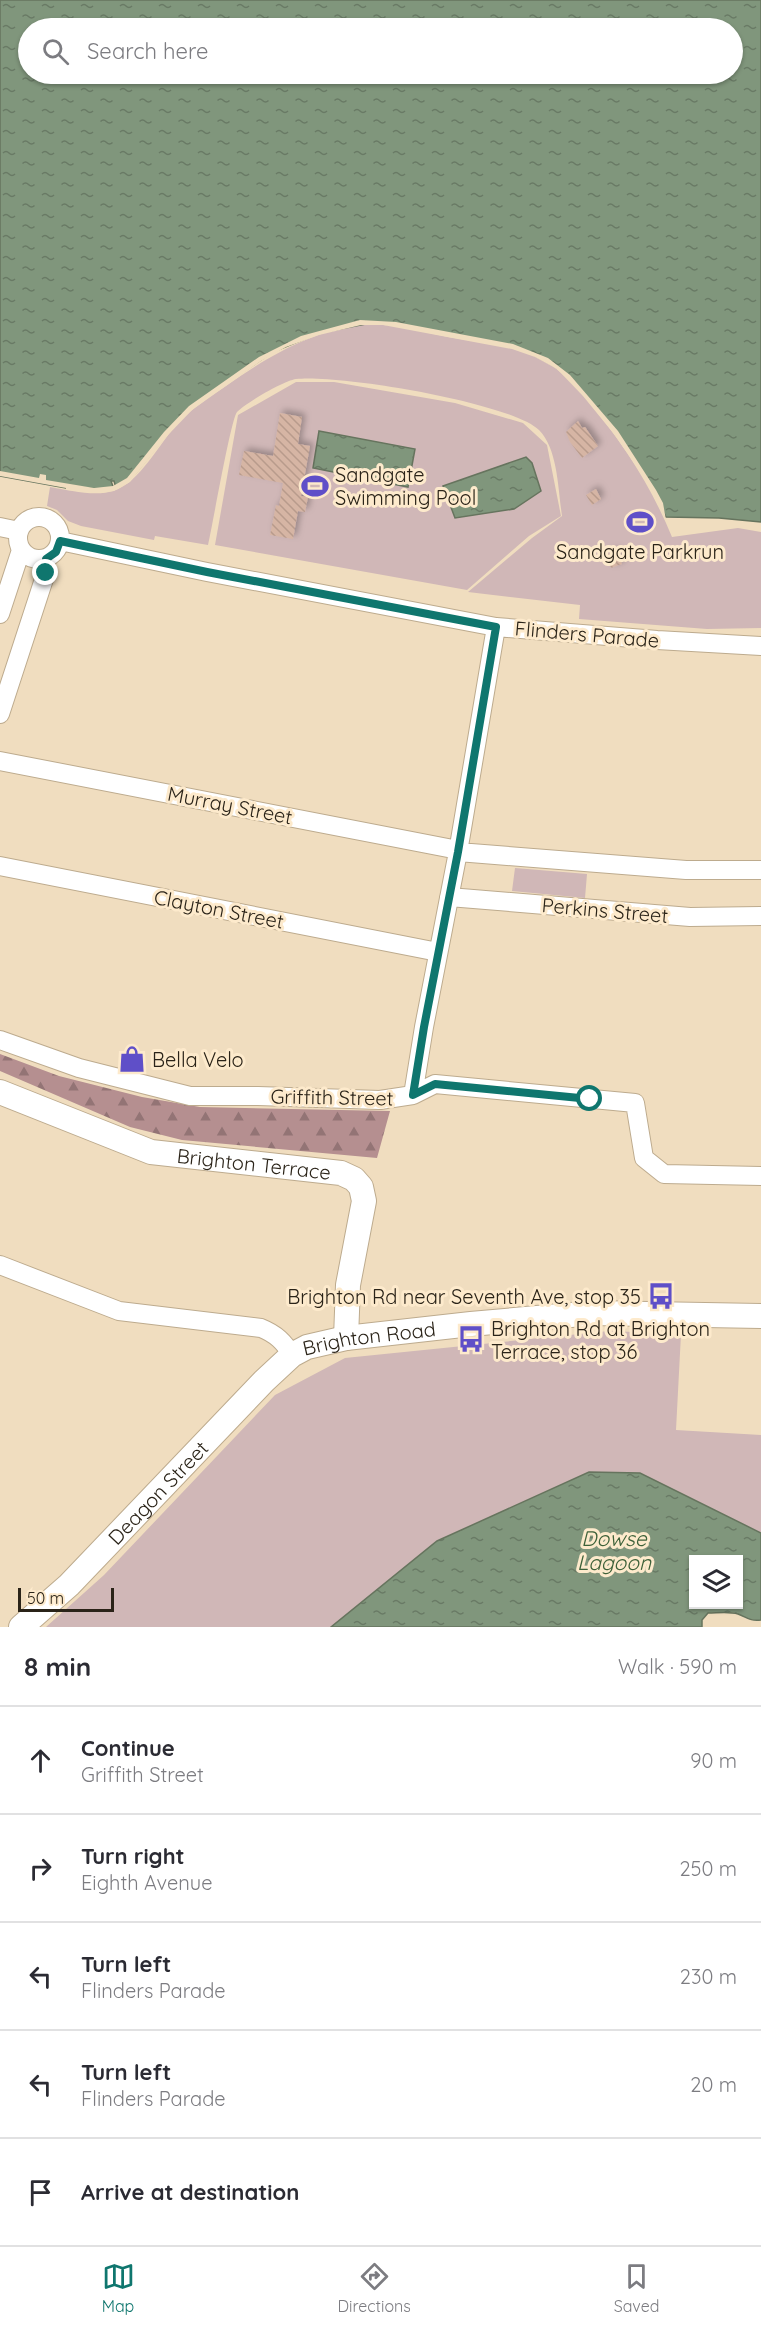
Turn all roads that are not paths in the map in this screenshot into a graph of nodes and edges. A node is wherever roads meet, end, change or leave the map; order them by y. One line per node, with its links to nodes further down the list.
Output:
1 (0, 527): 2 (street)
2 (19, 531): 3 (street); 4 (street)
3 (60, 541): 5 (street); 7 (street, Flinders Parade)
4 (21, 550): 5 (street); 6 (street)
5 (46, 559): 9 (street)
6 (0, 614)
7 (496, 627): 8 (street, Flinders Parade); 11 (street)
8 (761, 646)
9 (0, 714)
10 (0, 761): 11 (street, Murray Street)
11 (458, 852): 13 (street); 14 (street)
12 (0, 867): 16 (street, Clayton Street)
13 (761, 870)
14 (449, 897): 15 (street, Perkins Street); 16 (street)
15 (761, 916)
16 (438, 952): 19 (street)
17 (0, 1040): 19 (street, Griffith Street)
18 (0, 1092): 23 (main road, Brighton Terrace)
19 (413, 1095): 20 (street, Griffith Street)
20 (761, 1176)
21 (0, 1265): 24 (street, Brighton Road)
22 (761, 1316): 23 (main road, Brighton Road)
23 (346, 1338): 24 (main road, Brighton Road)
24 (292, 1355): 25 (main road, Deagon Street)
25 (21, 1627)

